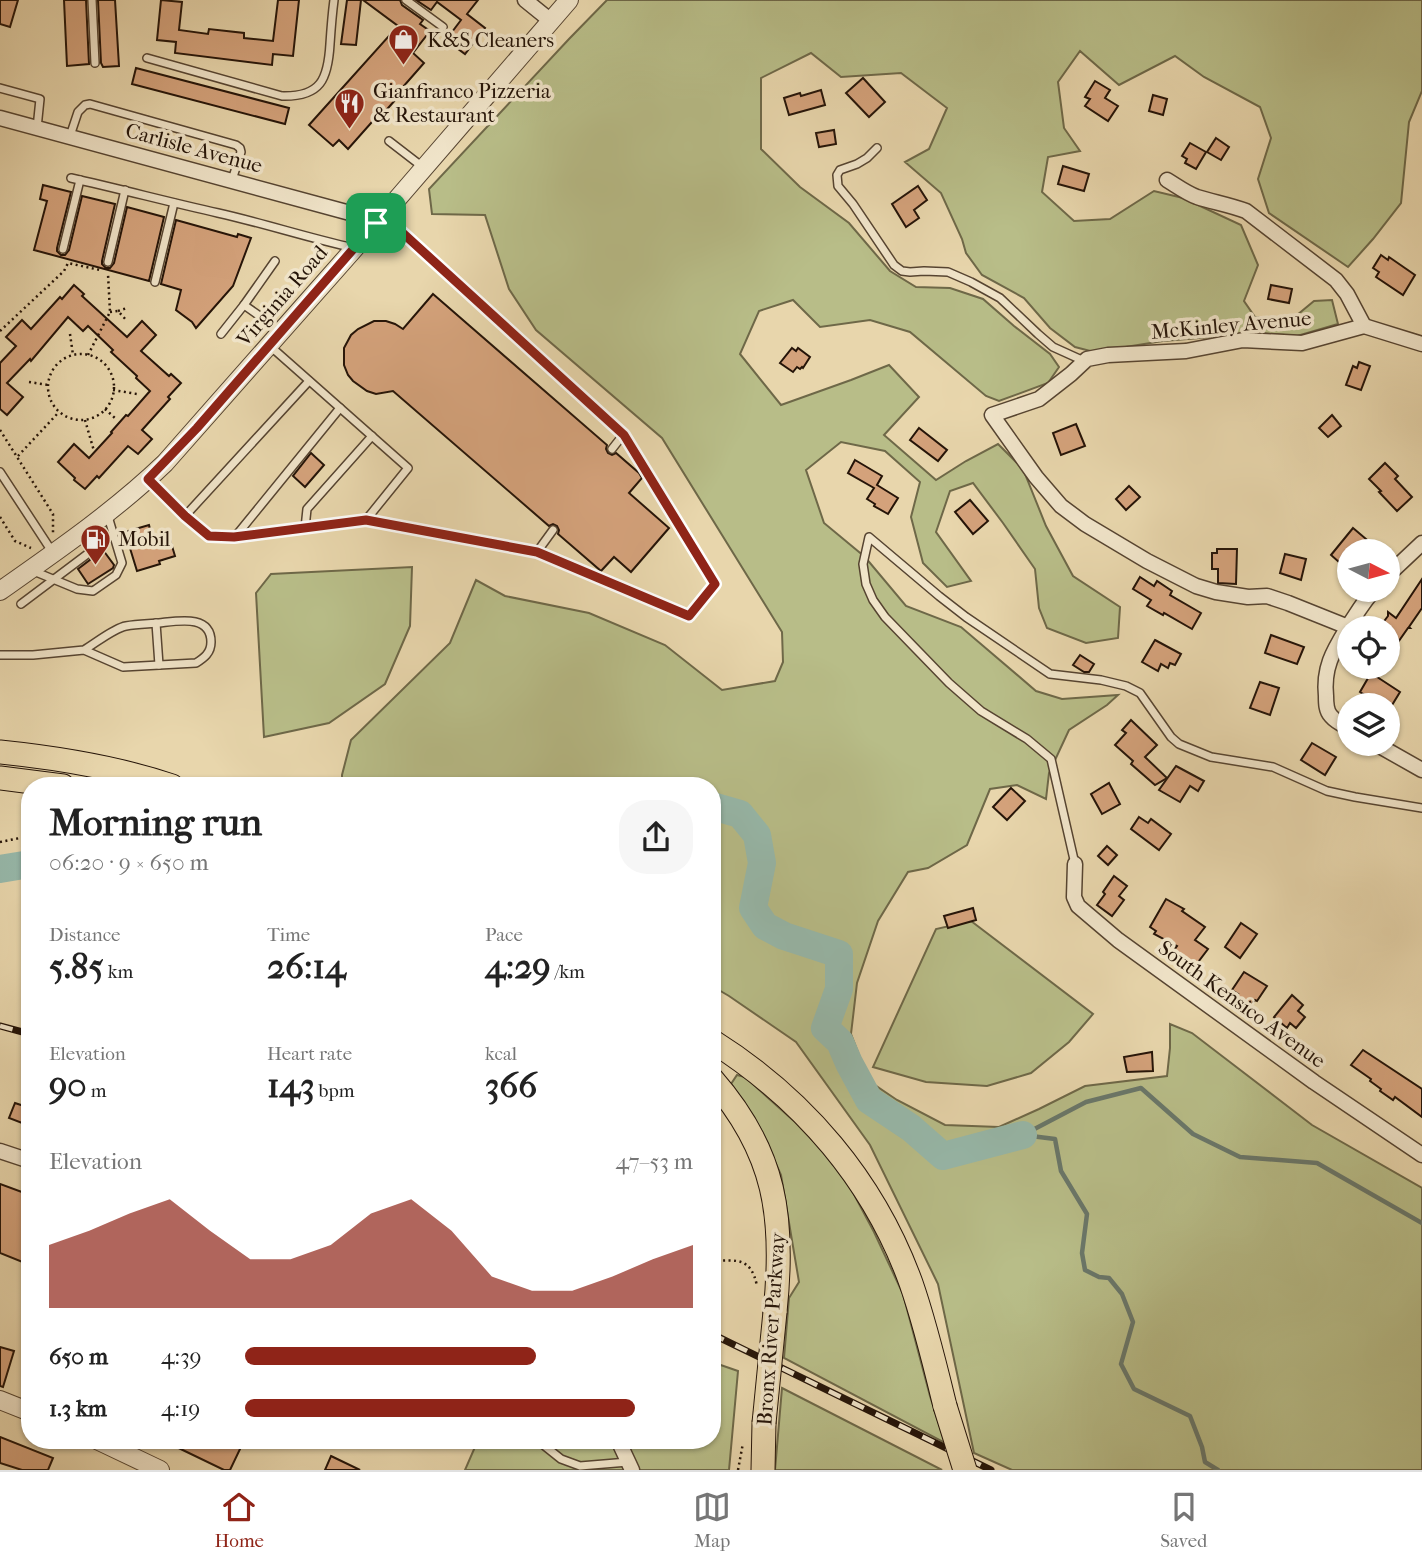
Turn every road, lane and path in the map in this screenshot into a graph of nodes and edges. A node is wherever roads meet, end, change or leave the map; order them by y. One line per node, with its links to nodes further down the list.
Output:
1 (92, 0): 9 (lane)
2 (334, 0): 8 (lane)
3 (406, 0): 7 (lane)
4 (525, 0): 6 (street)
5 (569, 0): 6 (street, Virginia Road)
6 (551, 21): 16 (street, Virginia Road)
7 (443, 27)
8 (147, 58)
9 (95, 63)
10 (0, 88): 12 (lane)
11 (0, 118): 12 (street, Carlisle Avenue)
12 (37, 128): 13 (street, Carlisle Avenue)
13 (70, 136): 19 (street, Carlisle Avenue); 19 (lane)
14 (389, 141): 16 (lane)
15 (877, 148): 42 (lane)
16 (424, 168): 23 (street, Virginia Road)
17 (71, 178): 18 (lane)
18 (80, 180): 21 (lane); 25 (lane)
19 (232, 180): 23 (street, Carlisle Avenue)
20 (1167, 180): 34 (street)
21 (125, 190): 22 (lane); 27 (lane)
22 (174, 203): 24 (lane); 28 (lane)
23 (380, 219): 24 (street, Virginia Road); 53 (lane)
24 (354, 248): 38 (street, Virginia Road)
25 (63, 249)
26 (275, 261): 29 (lane)
27 (108, 262)
28 (155, 282)
29 (244, 305): 37 (lane); 38 (lane)
30 (127, 308): 31 (path)
31 (118, 311): 32 (path); 33 (path)
32 (110, 312): 35 (path); 40 (path)
33 (127, 321)
34 (1364, 326): 39 (street); 42 (street, McKinley Avenue)
35 (0, 331)
36 (70, 334): 41 (path)
37 (221, 334)
38 (275, 339): 43 (lane); 59 (street, Virginia Road)
39 (1422, 344)
40 (88, 355): 41 (path); 46 (path)
41 (73, 356): 45 (path)
42 (1084, 361): 76 (street, McKinley Avenue)
43 (309, 381): 48 (lane); 61 (lane)
44 (29, 382): 45 (path)
45 (48, 384): 50 (path)
46 (113, 390): 47 (path); 49 (path)
47 (137, 394)
48 (341, 408): 54 (lane); 66 (lane)
49 (105, 409): 51 (path); 52 (path)
50 (59, 412): 52 (path); 57 (path)
51 (116, 419)
52 (85, 420): 56 (path)
53 (624, 435): 55 (lane); 68 (lane)
54 (372, 436): 62 (lane); 63 (lane)
55 (612, 449)
56 (94, 451)
57 (18, 456)
58 (0, 472): 69 (lane)
59 (148, 479): 60 (street, Virginia Road); 61 (lane)
60 (107, 513): 65 (lane); 69 (street, Virginia Road)
61 (185, 516): 66 (lane)
62 (366, 520): 63 (lane); 68 (lane)
63 (306, 528): 66 (lane)
64 (553, 530): 68 (lane)
65 (114, 534): 72 (lane); 72 (lane)
66 (234, 537)
67 (1422, 543): 70 (street)
68 (537, 552)
69 (54, 554): 71 (street, Virginia Road)
70 (1400, 564)
71 (30, 570): 72 (lane); 73 (street, Virginia Road)
72 (52, 580): 74 (lane)
73 (0, 591)
74 (21, 604)
75 (156, 623): 78 (lane); 80 (lane); 80 (lane)
76 (1337, 623)
77 (1337, 645): 81 (street)
78 (84, 650): 79 (lane); 80 (lane)
79 (0, 654)
80 (159, 665)
81 (1337, 720)
82 (0, 752): 85 (highway)
83 (1397, 756): 84 (street)
84 (1422, 770)
85 (142, 777)
86 (0, 778): 87 (highway)
87 (21, 781)
88 (1422, 808): 91 (lane)
89 (21, 838): 90 (path)
90 (0, 842)
91 (1075, 864): 95 (street, South Kensico Avenue)
92 (721, 1047): 109 (highway, bridge)
93 (721, 1090): 101 (highway, Bronx River Parkway, bridge)
94 (0, 1151): 96 (street)
95 (1422, 1155)
96 (21, 1158)
97 (721, 1261): 98 (path)
98 (757, 1286)
99 (0, 1401): 100 (street)
100 (21, 1409)
101 (757, 1433): 107 (path); 108 (highway, Bronx River Parkway)
102 (116, 1449): 106 (street)
103 (548, 1449): 105 (lane)
104 (622, 1449): 105 (street)
105 (630, 1466)
106 (160, 1470)
107 (738, 1470)
108 (761, 1470)
109 (965, 1470)

